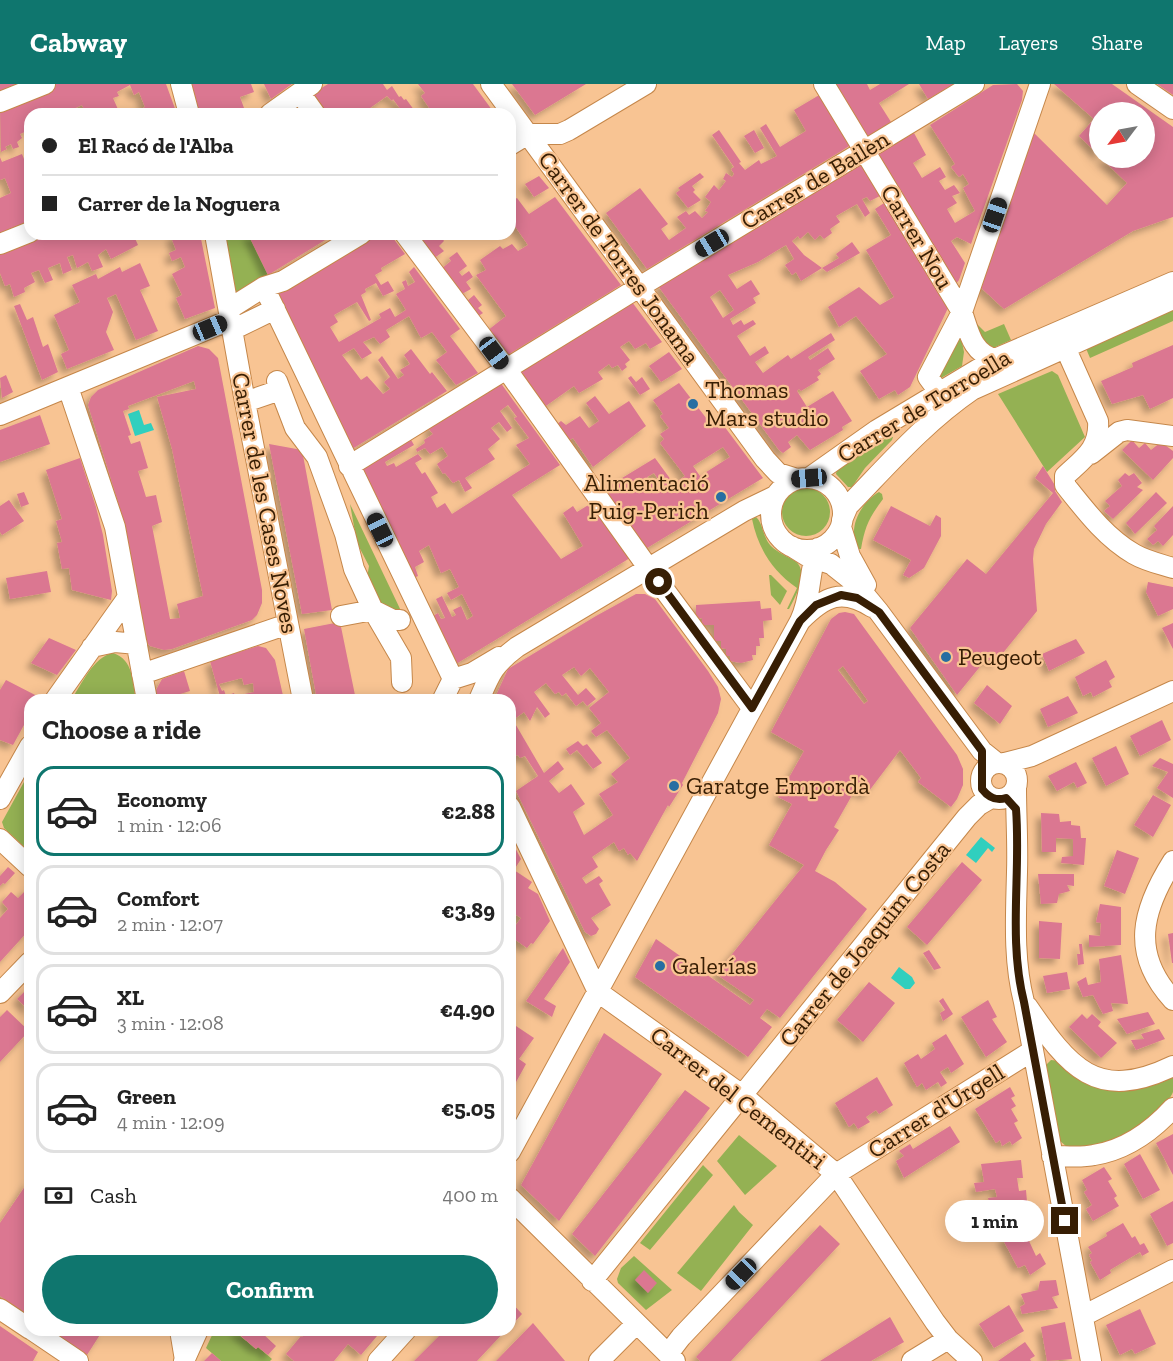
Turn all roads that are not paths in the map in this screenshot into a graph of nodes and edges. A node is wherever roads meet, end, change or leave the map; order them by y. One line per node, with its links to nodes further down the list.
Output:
1 (45, 84): 10 (street)
2 (181, 84): 11 (street)
3 (491, 84): 14 (street, Carrer de Torres Jonama)
4 (646, 84): 17 (street)
5 (824, 84): 19 (street, Carrer Nou)
6 (974, 84): 19 (street, Carrer de Bailèn)
7 (1040, 84): 30 (street)
8 (1137, 84): 15 (street)
9 (306, 88): 12 (street); 13 (street)
10 (0, 102)
11 (187, 108)
12 (278, 108)
13 (313, 108)
14 (509, 108)
15 (1173, 108)
16 (516, 118): 17 (street, Carrer de Torres Jonama)
17 (528, 134): 18 (street); 26 (street, Carrer de Torres Jonama)
18 (516, 141)
19 (864, 151): 26 (street, Carrer de Bailèn); 30 (street, Carrer Nou)
20 (24, 234): 24 (street)
21 (216, 240): 31 (street, Carrer de les Cases Noves)
22 (351, 240): 27 (street)
23 (410, 240): 34 (street)
24 (0, 244)
25 (1173, 282): 33 (street, Carrer de Torroella)
26 (640, 286): 34 (street, Carrer de Bailèn); 45 (street, Carrer de Torres Jonama)
27 (264, 287): 29 (street); 31 (street)
28 (1173, 299): 32 (street, Carrer de Torroella)
29 (275, 309): 31 (street); 43 (street)
30 (962, 312): 33 (street); 36 (street, Carrer Nou)
31 (230, 320): 35 (street); 37 (street, Carrer de les Cases Noves)
32 (1065, 347): 38 (street); 46 (street, Carrer de Torroella)
33 (995, 359): 36 (street, Carrer de Torroella)
34 (507, 370): 43 (street, Carrer de Bailèn); 49 (street)
35 (68, 387): 39 (street); 50 (street)
36 (939, 392): 44 (street, Carrer de Torroella)
37 (245, 402): 51 (street); 56 (street, Carrer de les Cases Noves)
38 (1095, 414): 40 (street); 42 (street)
39 (0, 415)
40 (1139, 430): 41 (street); 42 (street)
41 (1173, 436)
42 (1083, 460): 48 (street)
43 (350, 466): 61 (street)
44 (803, 478): 45 (street); 46 (street)
45 (778, 486): 47 (street); 49 (street)
46 (842, 524): 47 (street); 52 (street)
47 (816, 553): 52 (street); 53 (street)
48 (1173, 568)
49 (649, 569): 59 (street); 69 (street)
50 (128, 597): 57 (street); 58 (street)
51 (373, 610): 54 (street); 55 (street); 62 (street)
52 (879, 612): 53 (street); 71 (street)
53 (803, 615): 69 (street)
54 (341, 616)
55 (400, 620)
56 (288, 624): 60 (street); 66 (street, Carrer de les Cases Noves)
57 (137, 644): 58 (street); 60 (street)
58 (92, 647): 64 (street)
59 (517, 647): 61 (street); 68 (street)
60 (142, 674): 65 (street)
61 (453, 679): 67 (street)
62 (402, 682)
63 (1173, 691): 71 (street, Carrer de Joaquim Costa)
64 (59, 694)
65 (146, 694)
66 (302, 694)
67 (449, 694)
68 (482, 694)
69 (752, 708): 78 (street)
70 (24, 757): 72 (street)
71 (1001, 780): 81 (street); 85 (street, Carrer de Joaquim Costa)
72 (0, 799)
73 (516, 820): 78 (street)
74 (0, 839): 75 (street)
75 (24, 861)
76 (1173, 861): 80 (street)
77 (24, 968): 79 (street)
78 (598, 992): 85 (street, Carrer del Cementiri); 87 (street)
79 (0, 993)
80 (1173, 1000)
81 (1024, 1002): 82 (street); 83 (street)
82 (1065, 1055): 83 (street, Carrer d'Urgell); 84 (street)
83 (1034, 1059): 88 (street); 89 (street, Carrer d'Urgell)
84 (1173, 1066)
85 (742, 1095): 89 (street, Carrer del Cementiri); 92 (street, Carrer de Joaquim Costa)
86 (1173, 1108): 88 (street)
87 (516, 1141)
88 (1052, 1156): 94 (street)
89 (836, 1174): 101 (street, Carrer del Cementiri); 102 (street, Carrer d'Urgell)
90 (516, 1204): 92 (street)
91 (1173, 1270): 94 (street)
92 (592, 1281): 95 (street)
93 (0, 1309): 96 (street)
94 (1083, 1316): 109 (street)
95 (636, 1324): 102 (street); 106 (street)
96 (24, 1325)
97 (40, 1336): 103 (street)
98 (181, 1336): 104 (street)
99 (195, 1336): 104 (street)
100 (401, 1336): 105 (street)
101 (948, 1339): 107 (street); 108 (street, Carrer del Cementiri)
102 (672, 1358)
103 (78, 1361)
104 (185, 1361)
105 (378, 1361)
106 (599, 1361)
107 (912, 1361)
108 (972, 1361)
109 (1091, 1361)

